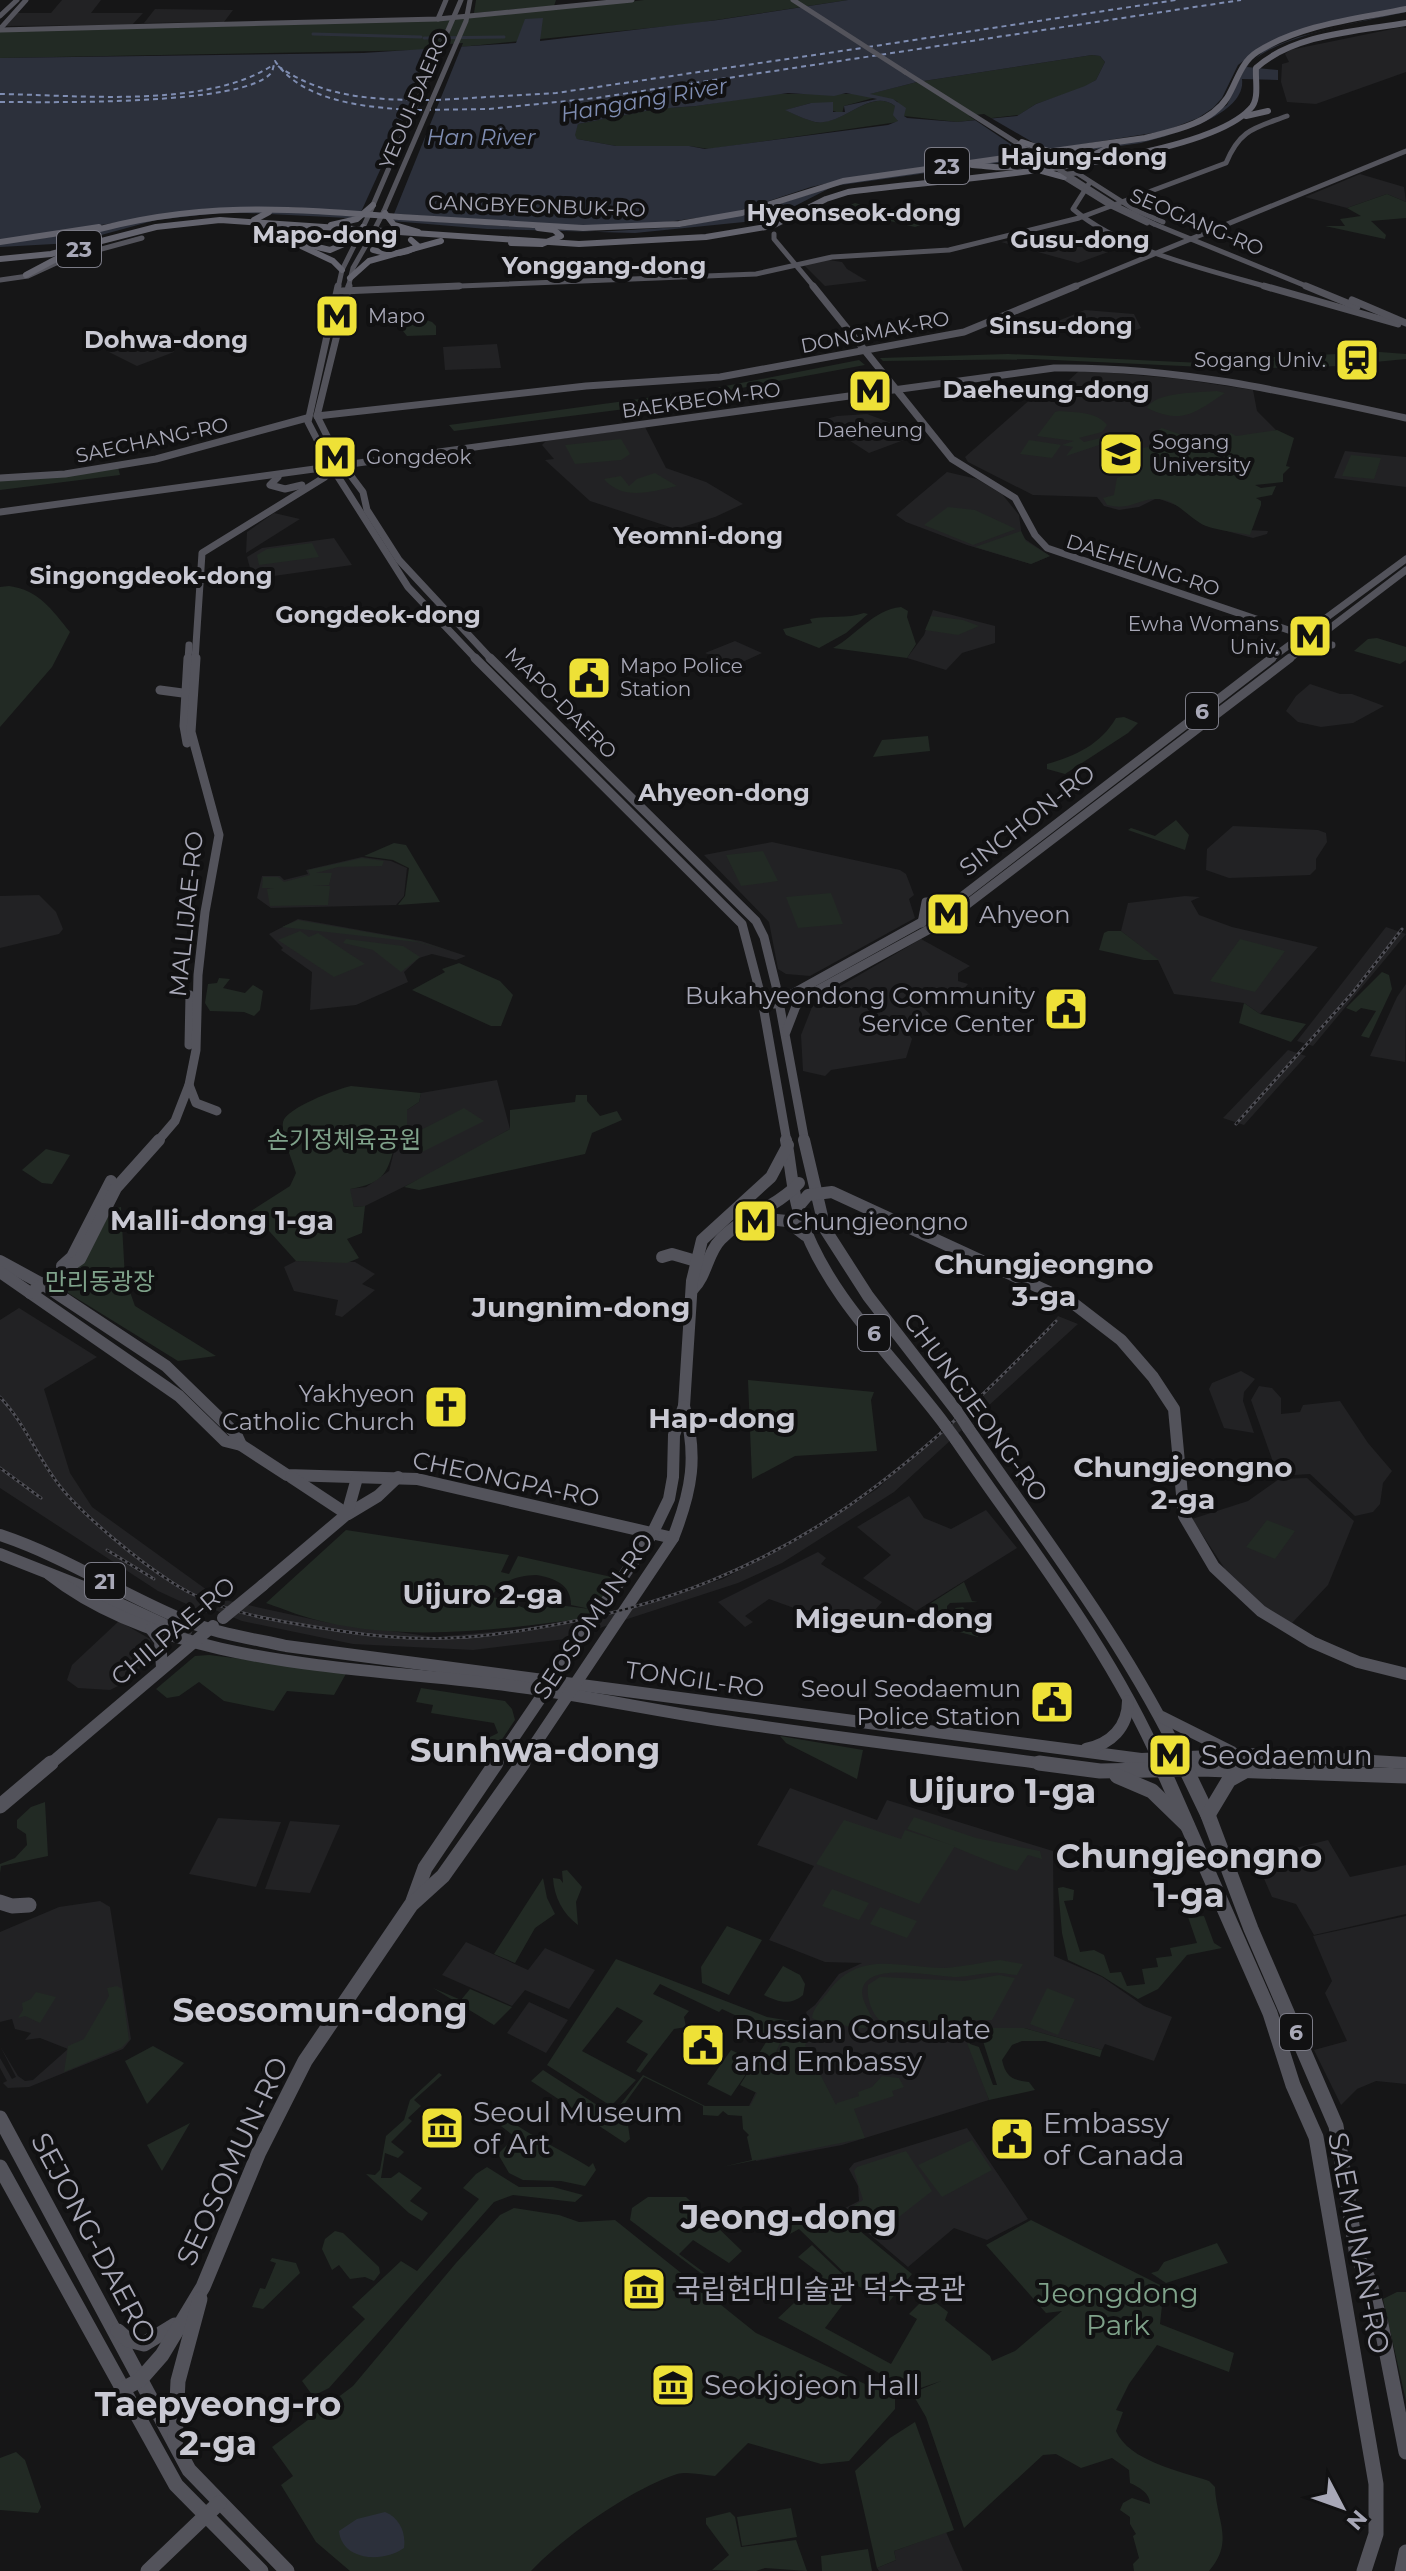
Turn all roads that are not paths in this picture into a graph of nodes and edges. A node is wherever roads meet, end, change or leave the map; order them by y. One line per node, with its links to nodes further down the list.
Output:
1 (446, 0): 12 (main road, YEOUI-DAERO)
2 (461, 0): 11 (main road, YEOUI-DAERO)
3 (470, 0): 10 (main road, YEOUI-DAERO)
4 (632, 0): 9 (main road)
5 (793, 0): 20 (main road)
6 (800, 0): 20 (main road)
7 (20, 1): 17 (main road); 17 (main road)
8 (1406, 9): 24 (highway, GANGBYEONBUK-RO / 23)
9 (519, 13): 10 (main road); 16 (main road)
10 (467, 17): 11 (main road); 16 (main road, YEOUI-DAERO)
11 (455, 18): 12 (main road); 19 (main road, YEOUI-DAERO)
12 (438, 19): 13 (main road)
13 (407, 21): 18 (main road); 19 (main road)
14 (1406, 23): 21 (highway, GANGBYEONBUK-RO / 23)
15 (138, 25): 17 (main road)
16 (471, 25): 39 (main road, YEOUI-DAERO)
17 (0, 26): 18 (main road); 18 (main road)
18 (95, 28)
19 (445, 42): 37 (main road, YEOUI-DAERO)
20 (908, 72): 27 (main road, SEOGANG-RO, bridge)
21 (1256, 99): 23 (highway, GANGBYEONBUK-RO / 23); 23 (highway)
22 (1287, 116): 36 (main road)
23 (1243, 117): 25 (highway, GANGBYEONBUK-RO / 23)
24 (1145, 138): 27 (highway, bridge); 30 (highway, GANGBYEONBUK-RO / 23, bridge)
25 (1200, 140): 26 (highway); 29 (highway, GANGBYEONBUK-RO / 23)
26 (1212, 141)
27 (1019, 143): 30 (highway, bridge); 52 (main road, SEOGANG-RO, bridge)
28 (1406, 151): 52 (main road)
29 (1101, 159): 31 (highway, GANGBYEONBUK-RO / 23, bridge); 32 (highway)
30 (911, 171): 50 (highway, GANGBYEONBUK-RO / 23)
31 (1006, 171): 33 (highway); 54 (highway, GANGBYEONBUK-RO / 23)
32 (1077, 173): 33 (main road); 34 (main road)
33 (1062, 176): 35 (main road)
34 (1090, 182): 35 (main road); 36 (main road)
35 (1083, 195): 38 (main road); 40 (main road)
36 (1122, 202): 38 (main road); 52 (main road)
37 (373, 205): 45 (highway, bridge); 49 (main road, bridge)
38 (1111, 206): 41 (main road); 52 (main road)
39 (384, 211): 50 (highway, bridge); 59 (main road, bridge)
40 (1073, 211): 41 (main road); 44 (main road)
41 (1094, 213): 44 (main road)
42 (161, 216): 43 (highway, GANGBYEONBUK-RO / 23, bridge); 45 (highway, bridge); 48 (highway, GANGBYEONBUK-RO / 23, bridge)
43 (400, 217): 46 (highway, GANGBYEONBUK-RO); 62 (highway, bridge)
44 (1079, 218): 61 (main road); 64 (main road)
45 (234, 219): 47 (highway, GANGBYEONBUK-RO / 23); 56 (highway); 57 (highway, GANGBYEONBUK-RO / 23); 62 (highway)
46 (449, 220): 50 (highway, GANGBYEONBUK-RO / 23, bridge); 58 (highway, bridge)
47 (192, 222): 55 (highway); 63 (highway, GANGBYEONBUK-RO / 23)
48 (118, 224): 60 (highway, GANGBYEONBUK-RO / 23, bridge); 67 (highway, bridge)
49 (363, 227): 56 (highway, bridge)
50 (616, 228)
51 (774, 234): 54 (highway); 64 (main road, DAEHEUNG-RO)
52 (1184, 234): 61 (main road, DONGMAK-RO); 74 (main road, SEOGANG-RO); 75 (main road, SEOGANG-RO)
53 (392, 236): 56 (highway); 57 (highway); 59 (highway, bridge)
54 (718, 236): 57 (highway, GANGBYEONBUK-RO / 23)
55 (142, 238): 67 (main road); 70 (main road)
56 (354, 238): 56 (highway); 65 (main road)
57 (469, 239): 58 (highway)
58 (453, 240): 69 (highway)
59 (368, 241): 69 (main road)
60 (0, 242)
61 (1159, 252): 73 (main road); 77 (main road, DONGMAK-RO)
62 (321, 255): 65 (highway)
63 (0, 259)
64 (797, 264): 66 (main road); 68 (main road, DAEHEUNG-RO)
65 (342, 270): 71 (main road)
66 (776, 272): 68 (main road); 72 (main road)
67 (26, 275): 70 (main road)
68 (805, 276): 77 (main road, DAEHEUNG-RO)
69 (350, 278): 72 (main road)
70 (2, 280)
71 (338, 291): 72 (main road); 81 (main road)
72 (348, 291): 79 (main road)
73 (1340, 308): 74 (main road); 76 (main road)
74 (1366, 310): 75 (main road); 76 (main road, SEOGANG-RO)
75 (1384, 313): 76 (main road, SEOGANG-RO)
76 (1403, 325)
77 (866, 350): 78 (main road, DAEHEUNG-RO); 79 (main road, DONGMAK-RO)
78 (893, 388): 80 (main road, BAEKBEOM-RO); 82 (main road, BAEKBEOM-RO); 83 (main road, DAEHEUNG-RO)
79 (317, 416): 86 (main road, MAPO-DAERO)
80 (1406, 417)
81 (307, 418): 86 (main road, MAPO-DAERO); 89 (main road, SAECHANG-RO)
82 (627, 425): 85 (main road, BAEKBEOM-RO); 86 (main road, BAEKBEOM-RO)
83 (946, 451): 84 (main road); 100 (main road, DAEHEUNG-RO)
84 (959, 452)
85 (371, 464): 86 (main road, BAEKBEOM-RO); 88 (main road)
86 (331, 467): 87 (main road, BAEKBEOM-RO); 88 (main road, MAPO-DAERO); 91 (main road, MAPO-DAERO); 91 (main road); 92 (main road); 93 (main road, BAEKBEOM-RO); 96 (main road)
87 (281, 476): 90 (main road, BAEKBEOM-RO); 92 (main road)
88 (352, 476): 105 (main road, MAPO-DAERO)
89 (0, 478)
90 (255, 479): 93 (main road, BAEKBEOM-RO); 94 (main road)
91 (342, 481): 106 (main road, MAPO-DAERO)
92 (302, 485): 94 (main road)
93 (151, 491): 95 (main road, BAEKBEOM-RO)
94 (284, 498): 96 (main road)
95 (0, 511)
96 (198, 556): 108 (main road, MALLIJAE-RO)
97 (1406, 559): 98 (main road, SINCHON-RO / 6)
98 (1402, 572): 99 (main road, SINCHON-RO / 6); 102 (main road, SINCHON-RO / 6)
99 (1316, 626): 100 (main road); 101 (main road, SINCHON-RO / 6)
100 (1285, 629): 101 (main road, DAEHEUNG-RO); 103 (main road)
101 (1305, 635): 102 (main road, DAEHEUNG-RO); 103 (main road, SINCHON-RO / 6)
102 (1315, 638): 103 (main road, SINCHON-RO / 6)
103 (1299, 644): 104 (main road); 110 (main road, SINCHON-RO / 6)
104 (1332, 645)
105 (491, 659): 106 (main road); 113 (main road, MAPO-DAERO)
106 (479, 662): 114 (main road, MAPO-DAERO)
107 (160, 690): 108 (main road)
108 (191, 695): 109 (main road, MALLIJAE-RO)
109 (205, 900): 116 (main road, MALLIJAE-RO); 117 (main road, MALLIJAE-RO)
110 (954, 907): 111 (main road, SINCHON-RO / 6); 111 (main road); 112 (main road, SINCHON-RO / 6); 112 (main road)
111 (922, 923): 113 (main road, SINCHON-RO / 6)
112 (937, 925): 115 (main road, SINCHON-RO / 6)
113 (779, 1001): 114 (main road, SINCHON-RO / 6); 115 (main road, MAPO-DAERO)
114 (763, 1010): 119 (main road, 6)
115 (786, 1033): 120 (main road, 6)
116 (189, 1085): 117 (main road); 118 (main road); 130 (main road, MALLIJAE-RO)
117 (178, 1094): 130 (main road, MALLIJAE-RO)
118 (217, 1111)
119 (788, 1144): 121 (main road, 6); 128 (main road, SEOSOMUN-RO)
120 (807, 1155): 121 (main road); 122 (main road, CHUNGJEONG-RO / 6)
121 (795, 1188): 123 (main road, CHUNGJEONG-RO / 6); 124 (main road, SEOSOMUN-RO)
122 (815, 1192): 123 (main road); 150 (main road); 155 (main road, CHUNGJEONG-RO / 6, bridge)
123 (798, 1207): 125 (main road, CHUNGJEONG-RO / 6)
124 (741, 1225): 125 (main road); 131 (main road, SEOSOMUN-RO)
125 (808, 1238): 153 (main road, CHUNGJEONG-RO / 6, bridge)
126 (662, 1257): 128 (main road)
127 (0, 1261): 130 (main road)
128 (696, 1261): 131 (main road, SEOSOMUN-RO)
129 (0, 1272): 132 (main road)
130 (40, 1282): 132 (main road, MALLIJAE-RO); 134 (main road)
131 (693, 1289): 133 (main road, SEOSOMUN-RO)
132 (27, 1290): 134 (main road)
133 (684, 1406): 139 (main road, SEOSOMUN-RO); 141 (main road, SEOSOMUN-RO)
134 (241, 1445): 135 (main road)
135 (287, 1475): 137 (main road, CHEONGPA-RO); 138 (main road)
136 (398, 1477): 137 (main road, CHEONGPA-RO); 138 (main road, CHILPAE-RO); 139 (main road, CHEONGPA-RO)
137 (357, 1478): 138 (main road)
138 (347, 1514): 146 (main road, CHILPAE-RO, bridge)
139 (652, 1534): 141 (main road, CHEONGPA-RO); 143 (main road, SEOSOMUN-RO)
140 (0, 1535): 146 (main road, TONGIL-RO / 21)
141 (673, 1538): 144 (main road, SEOSOMUN-RO)
142 (0, 1554): 145 (main road, TONGIL-RO)
143 (618, 1580): 144 (main road); 151 (main road, SEOSOMUN-RO)
144 (643, 1587): 152 (main road, SEOSOMUN-RO)
145 (157, 1626): 147 (main road, TONGIL-RO); 149 (main road)
146 (209, 1630): 147 (main road, CHILPAE-RO); 148 (main road, TONGIL-RO)
147 (192, 1644): 148 (main road, TONGIL-RO); 149 (main road, CHILPAE-RO)
148 (237, 1646): 151 (main road, TONGIL-RO); 151 (main road, TONGIL-RO)
149 (162, 1667): 167 (main road, CHILPAE-RO)
150 (1406, 1674)
151 (547, 1687): 152 (main road, TONGIL-RO); 172 (main road, SEOSOMUN-RO)
152 (573, 1690): 154 (main road, TONGIL-RO); 156 (main road, SEOSOMUN-RO); 157 (main road, TONGIL-RO)
153 (1127, 1697): 159 (main road); 163 (main road, CHUNGJEONG-RO / 6)
154 (593, 1700): 156 (main road); 158 (main road, TONGIL-RO)
155 (1161, 1717): 160 (main road); 161 (main road, CHUNGJEONG-RO / 6)
156 (554, 1718): 172 (main road, SEOSOMUN-RO)
157 (836, 1718): 158 (main road); 159 (main road, TONGIL-RO)
158 (833, 1733): 165 (main road, TONGIL-RO)
159 (1076, 1750): 163 (main road, TONGIL-RO)
160 (1241, 1754): 161 (main road, TONGIL-RO); 162 (main road, TONGIL-RO)
161 (1185, 1763): 163 (main road, TONGIL-RO); 164 (main road, TONGIL-RO); 168 (main road, SAEMUNAN-RO / 6)
162 (1406, 1763)
163 (1163, 1765): 165 (main road, TONGIL-RO); 169 (main road, SAEMUNAN-RO / 6)
164 (1246, 1770): 166 (main road, TONGIL-RO); 168 (main road)
165 (1100, 1771): 169 (main road)
166 (1406, 1776)
167 (3, 1801)
168 (1208, 1815): 181 (main road, SAEMUNAN-RO / 6)
169 (1190, 1828): 188 (main road, SAEMUNAN-RO / 6)
170 (0, 1902): 171 (main road)
171 (29, 1905)
172 (411, 1905): 175 (main road, SEOSOMUN-RO)
173 (0, 2118): 177 (main road, SEJONG-DAERO)
174 (0, 2167): 179 (main road, SEJONG-DAERO)
175 (203, 2287): 176 (main road, SEOSOMUN-RO); 180 (main road)
176 (186, 2312): 177 (main road); 178 (main road, SEOSOMUN-RO)
177 (107, 2320): 178 (main road, SEJONG-DAERO)
178 (140, 2380): 179 (main road, SEOSOMUN-RO); 180 (main road, SEJONG-DAERO)
179 (121, 2390): 183 (main road, SEJONG-DAERO)
180 (175, 2443): 182 (main road, SEJONG-DAERO)
181 (1406, 2452)
182 (219, 2503): 183 (main road); 187 (main road, SEJONG-DAERO)
183 (206, 2517): 185 (main road); 186 (main road, SEJONG-DAERO)
184 (1406, 2552): 189 (main road)
185 (148, 2571)
186 (261, 2571)
187 (287, 2571)
188 (1364, 2571)
189 (1402, 2571)

